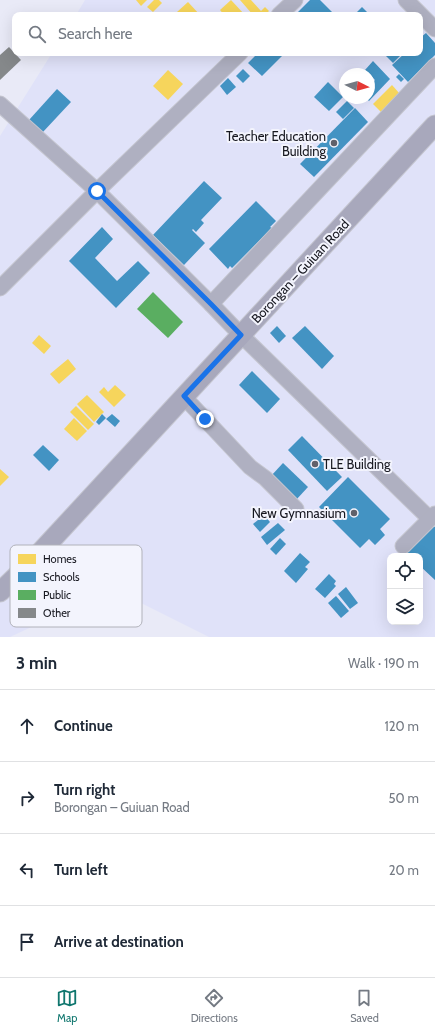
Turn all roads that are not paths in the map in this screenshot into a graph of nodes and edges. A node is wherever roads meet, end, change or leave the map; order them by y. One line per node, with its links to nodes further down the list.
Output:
1 (295, 0): 3 (street)
2 (406, 0): 4 (street)
3 (282, 12)
4 (418, 12)
5 (423, 17): 6 (street)
6 (435, 29)
7 (237, 56): 11 (street)
8 (435, 66): 13 (street)
9 (0, 104): 11 (street)
10 (435, 125): 14 (main road, Borongan – Guiuan Road)
11 (97, 191): 12 (street); 13 (street)
12 (0, 288)
13 (211, 304): 14 (street)
14 (241, 335): 15 (main road, Borongan – Guiuan Road); 17 (street)
15 (184, 396): 16 (street); 18 (main road, Borongan – Guiuan Road)
16 (296, 509)
17 (433, 517): 19 (street)
18 (47, 545)
19 (403, 546)
20 (10, 582): 21 (main road, Borongan – Guiuan Road)
21 (0, 592)

